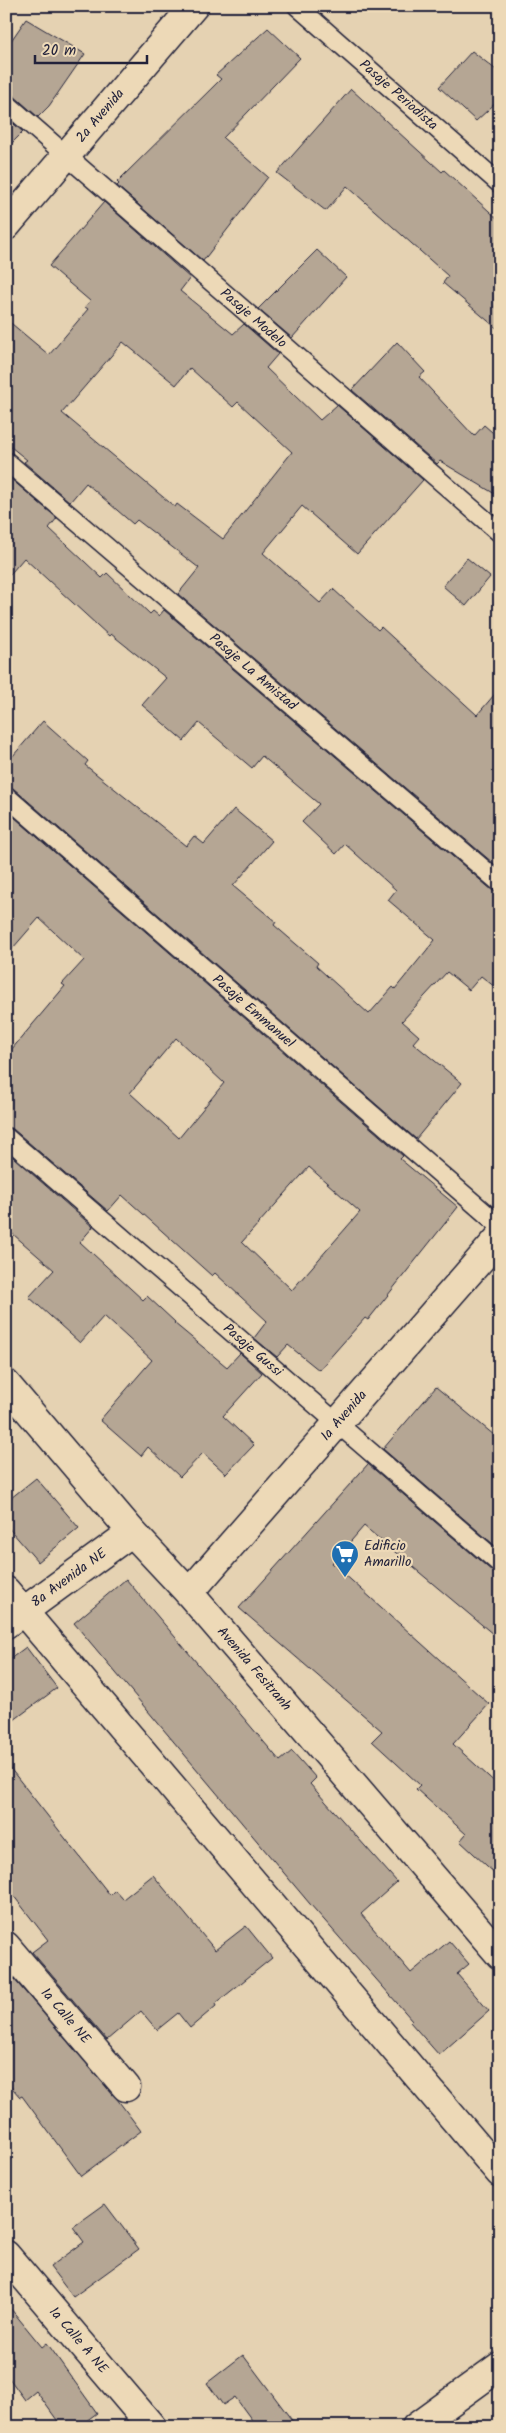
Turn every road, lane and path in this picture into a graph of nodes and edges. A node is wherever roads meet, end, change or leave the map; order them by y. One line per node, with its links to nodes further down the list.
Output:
1 (194, 6): 4 (street, 2a Avenida)
2 (297, 6): 5 (lane, Pasaje Periodista)
3 (6, 103): 4 (lane, Pasaje Modelo)
4 (67, 155): 6 (street, 2a Avenida); 8 (lane, Pasaje Modelo)
5 (500, 184)
6 (6, 226)
7 (6, 461): 10 (lane, Pasaje La Amistad)
8 (500, 533)
9 (6, 796): 12 (lane, Pasaje Emmanuel)
10 (500, 882)
11 (6, 1137): 15 (lane, Pasaje Gussi)
12 (500, 1226)
13 (500, 1237): 15 (street, 1a Avenida)
14 (6, 1384): 16 (street, Avenida Fesitranh)
15 (337, 1424): 17 (lane, Pasaje Gussi); 19 (street, 1a Avenida)
16 (132, 1532): 19 (street, Avenida Fesitranh); 20 (street, 8a Avenida NE)
17 (500, 1564)
18 (6, 1591): 20 (street)
19 (189, 1593): 22 (street, Avenida Fesitranh)
20 (15, 1618): 24 (street)
21 (6, 1946): 23 (street, 1a Calle NE)
22 (500, 1955)
23 (126, 2087)
24 (500, 2173)
25 (6, 2255): 27 (street, 1a Calle A NE)
26 (500, 2366): 28 (street)
27 (152, 2427)
28 (416, 2427)

